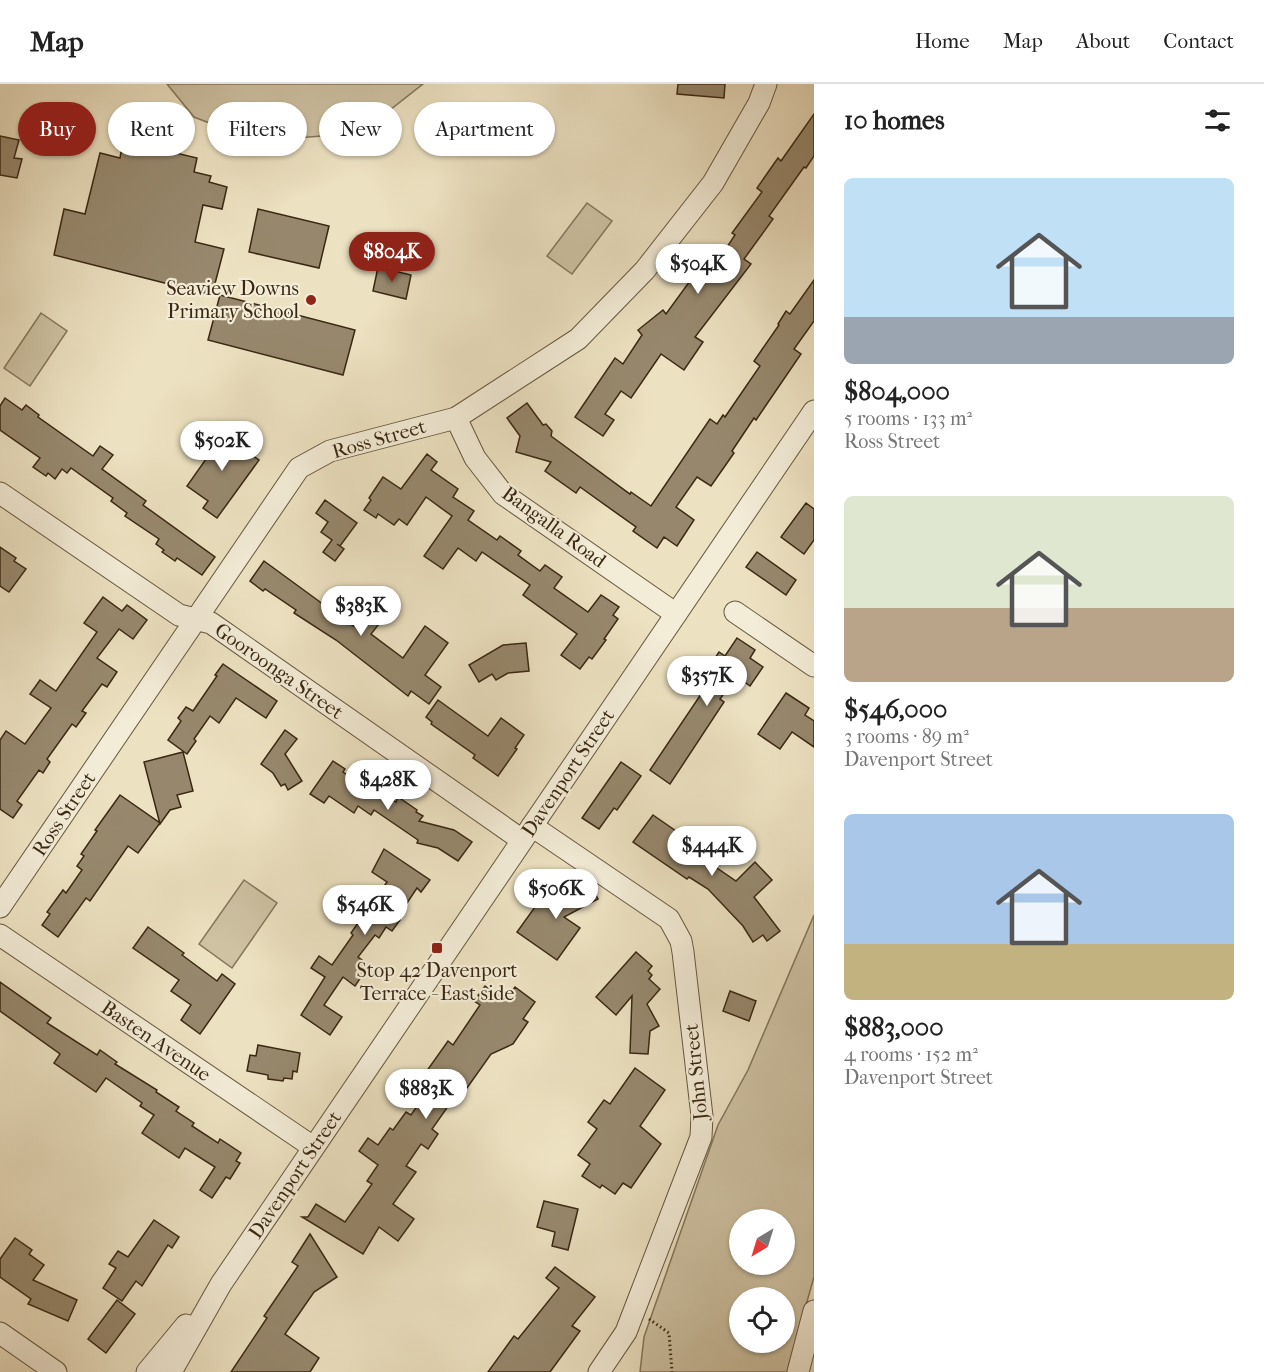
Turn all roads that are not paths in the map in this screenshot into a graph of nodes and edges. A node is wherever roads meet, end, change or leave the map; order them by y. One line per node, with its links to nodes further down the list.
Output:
1 (766, 84): 3 (street, Ross Street)
2 (814, 411): 6 (street, Davenport Street)
3 (456, 418): 6 (street, Bangalla Road); 7 (street, Ross Street)
4 (0, 493): 7 (street, Gooroonga Street)
5 (735, 612): 8 (street)
6 (676, 614): 9 (street, Davenport Street)
7 (197, 619): 9 (street, Gooroonga Street); 10 (street, Ross Street)
8 (814, 666)
9 (527, 833): 12 (street, Davenport Street); 19 (street, John Street)
10 (0, 908)
11 (0, 935): 12 (street, Basten Avenue)
12 (313, 1148): 13 (street, Davenport Street)
13 (221, 1284): 17 (street); 18 (street)
14 (814, 1311): 20 (street)
15 (0, 1333): 16 (street)
16 (56, 1372)
17 (147, 1372)
18 (171, 1372)
19 (599, 1372)
20 (798, 1372)

